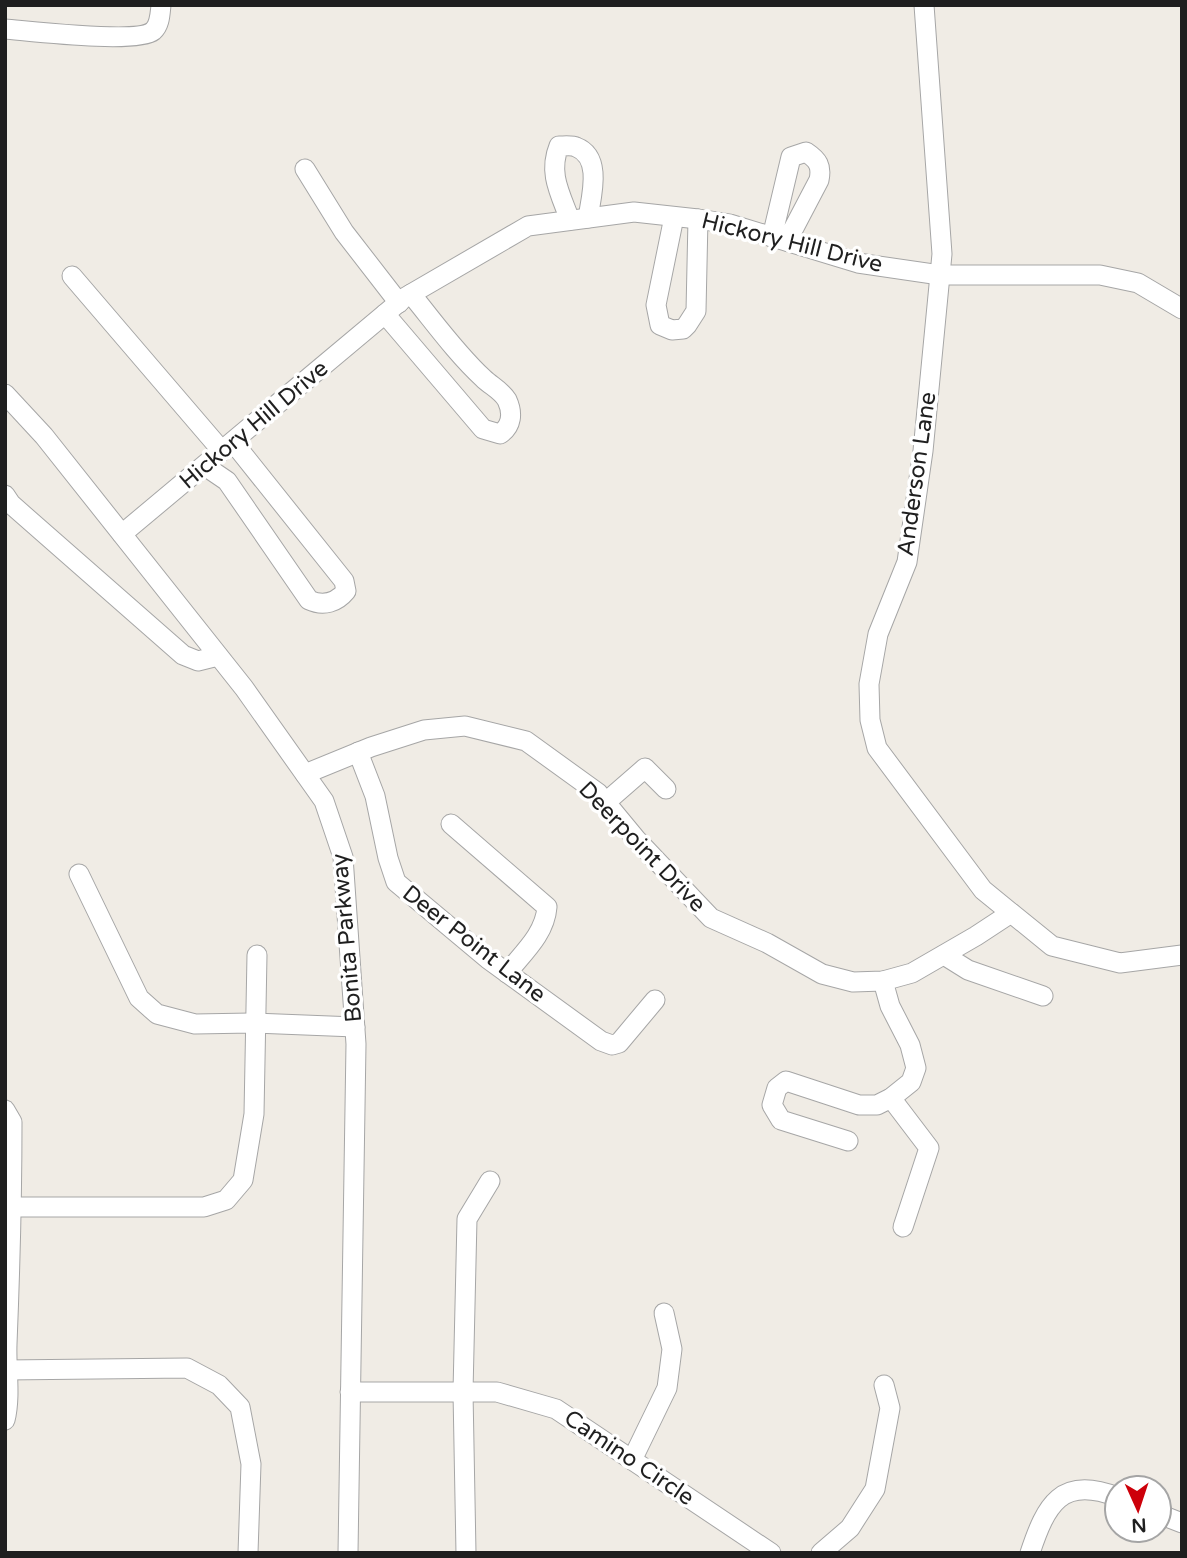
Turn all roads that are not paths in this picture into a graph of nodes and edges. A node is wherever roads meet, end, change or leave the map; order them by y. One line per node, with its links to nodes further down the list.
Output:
1 (161, 5): 3 (street)
2 (925, 5): 7 (street, Anderson Lane)
3 (5, 29)
4 (305, 169): 9 (street)
5 (674, 216): 6 (street, Hickory Hill Drive); 6 (street); 9 (street, Hickory Hill Drive)
6 (698, 219): 7 (street, Hickory Hill Drive)
7 (940, 275): 10 (street, Hickory Hill Drive); 23 (street, Anderson Lane)
8 (72, 276): 12 (street)
9 (398, 304): 9 (street); 12 (street, Hickory Hill Drive)
10 (1182, 309)
11 (5, 394): 15 (street, Bonita Parkway)
12 (228, 447): 13 (street, Hickory Hill Drive); 13 (street)
13 (205, 466): 15 (street, Hickory Hill Drive)
14 (5, 495): 16 (street)
15 (122, 534): 16 (street, Bonita Parkway)
16 (218, 656): 18 (street, Bonita Parkway)
17 (358, 752): 18 (street, Deerpoint Drive); 20 (street, Deerpoint Drive); 27 (street, Deer Point Lane)
18 (305, 774): 32 (street, Bonita Parkway)
19 (666, 789): 20 (street)
20 (606, 802): 28 (street, Deerpoint Drive)
21 (451, 824): 27 (street)
22 (79, 874): 31 (street)
23 (1010, 913): 24 (street, Deerpoint Drive); 26 (street, Anderson Lane)
24 (944, 955): 28 (street, Deerpoint Drive); 29 (street)
25 (257, 956): 31 (street)
26 (1182, 956)
27 (507, 973): 30 (street, Deer Point Lane)
28 (883, 981): 33 (street)
29 (1043, 996)
30 (655, 1000)
31 (256, 1023): 32 (street); 37 (street)
32 (355, 1027): 42 (street, Bonita Parkway)
33 (891, 1098): 35 (street); 38 (street)
34 (5, 1110): 37 (street)
35 (848, 1141)
36 (490, 1181): 43 (street)
37 (9, 1207): 40 (street)
38 (903, 1227)
39 (664, 1313): 45 (street)
40 (6, 1370): 44 (street); 47 (street)
41 (884, 1385): 51 (street)
42 (350, 1392): 43 (street, Camino Circle); 48 (street, Bonita Parkway)
43 (463, 1392): 45 (street, Camino Circle); 49 (street)
44 (5, 1420)
45 (632, 1460): 50 (street, Camino Circle)
46 (1103, 1494): 52 (street)
47 (247, 1553)
48 (348, 1553)
49 (466, 1553)
50 (771, 1553)
51 (821, 1553)
52 (1030, 1553)

